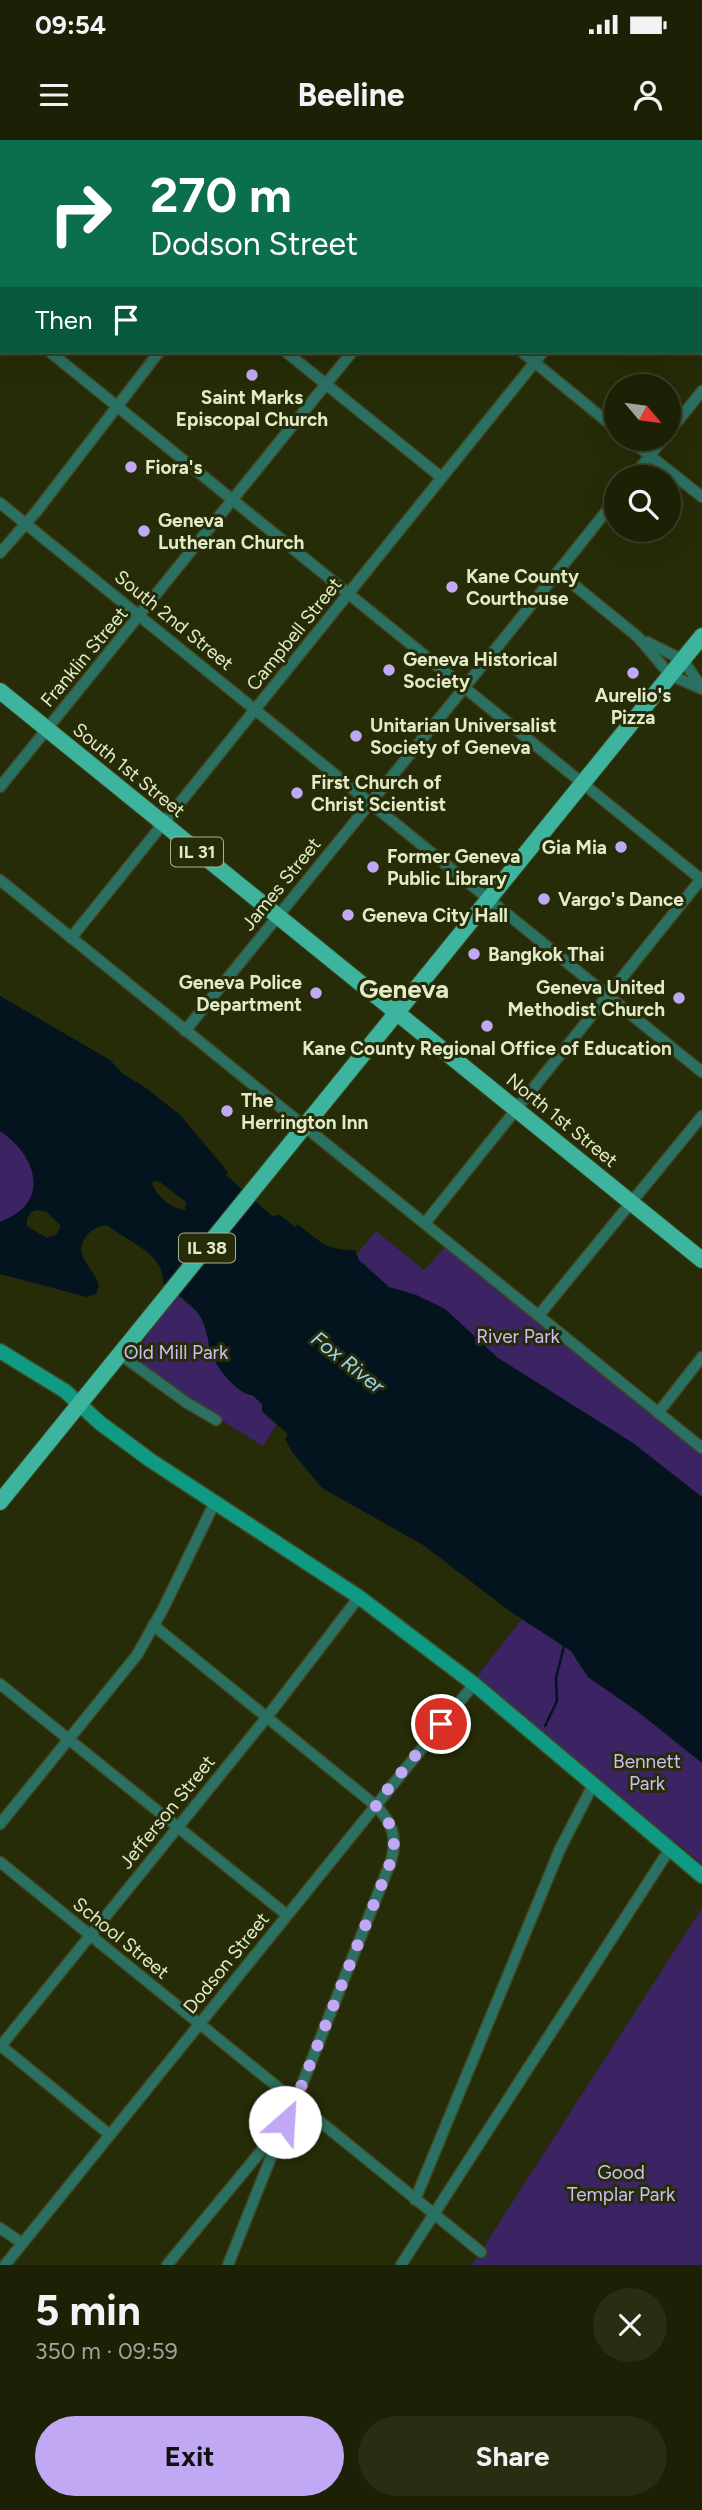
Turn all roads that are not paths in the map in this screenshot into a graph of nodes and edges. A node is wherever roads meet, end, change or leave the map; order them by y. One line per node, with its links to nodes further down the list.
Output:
1 (52, 354): 10 (street)
2 (157, 354): 10 (street)
3 (288, 354): 8 (street)
4 (350, 354): 8 (street, Franklin Street)
5 (525, 354): 7 (street)
6 (541, 354): 7 (street, Campbell Street)
7 (535, 362): 12 (street); 17 (street, Campbell Street)
8 (326, 384): 17 (street); 19 (street, Franklin Street)
9 (702, 391): 11 (street)
10 (117, 407): 19 (street); 22 (street)
11 (681, 417)
12 (604, 419)
13 (645, 452): 15 (street)
14 (653, 452): 15 (street)
15 (650, 456): 16 (street); 18 (street)
16 (643, 465)
17 (441, 477): 25 (street, Campbell Street)
18 (702, 497)
19 (233, 500): 25 (street); 26 (street, Franklin Street)
20 (0, 503): 22 (street, South 2nd Street)
21 (604, 514): 24 (street, James Street)
22 (25, 523): 23 (street); 26 (street, South 2nd Street)
23 (0, 553)
24 (558, 572): 28 (street); 31 (street, James Street)
25 (349, 594): 31 (street); 34 (street, Campbell Street)
26 (141, 615): 34 (street, South 2nd Street); 35 (street, Franklin Street)
27 (702, 636): 29 (main road, IL 38)
28 (638, 637): 29 (street); 30 (street)
29 (683, 660): 30 (main road, IL 38); 32 (street)
30 (670, 675): 32 (street); 36 (main road, IL 38)
31 (466, 688): 36 (street); 38 (street, James Street)
32 (702, 689)
33 (0, 691): 35 (main road, South 1st Street / IL 31)
34 (256, 709): 38 (street, South 2nd Street); 39 (street, Campbell Street)
35 (46, 729): 37 (street, Franklin Street); 39 (main road, South 1st Street / IL 31)
36 (583, 781): 40 (street); 42 (main road, IL 38)
37 (0, 788)
38 (369, 802): 42 (street, South 2nd Street); 43 (street, James Street)
39 (162, 824): 43 (main road, South 1st Street / IL 31); 44 (street, Campbell Street)
40 (702, 879): 45 (street)
41 (0, 880): 44 (street)
42 (488, 898): 45 (street, South 2nd Street); 46 (main road, IL 38)
43 (277, 917): 46 (main road, South 1st Street / IL 31); 47 (street, James Street)
44 (71, 939): 47 (street)
45 (607, 995): 48 (street, South 2nd Street); 49 (street)
46 (396, 1012): 49 (main road, North 1st Street / IL 31); 51 (main road, IL 38)
47 (185, 1031): 51 (street)
48 (702, 1072)
49 (515, 1110): 52 (main road, North 1st Street / IL 31); 53 (street)
50 (702, 1116): 52 (street)
51 (303, 1126): 53 (street); 57 (main road, IL 38)
52 (631, 1203): 54 (main road, North 1st Street / IL 31); 55 (street)
53 (425, 1223): 55 (street)
54 (702, 1261)
55 (539, 1315): 60 (street)
56 (0, 1351): 59 (main road)
57 (121, 1355): 59 (main road, IL 38); 61 (street)
58 (702, 1357): 60 (street)
59 (79, 1405): 63 (main road, IL 38); 64 (main road)
60 (658, 1413): 62 (street)
61 (216, 1420)
62 (702, 1448)
63 (0, 1502)
64 (215, 1502): 65 (main road); 66 (street)
65 (359, 1597): 68 (main road); 69 (street, Jefferson Street)
66 (153, 1625): 69 (street); 70 (street)
67 (0, 1684): 70 (street)
68 (474, 1684): 71 (main road); 72 (street, Dodson Street)
69 (267, 1717): 72 (street); 74 (street, Jefferson Street)
70 (69, 1739): 73 (street); 74 (street)
71 (593, 1786): 75 (main road); 85 (street)
72 (375, 1805): 78 (street, Dodson Street); 82 (street)
73 (0, 1824)
74 (178, 1827): 78 (street); 79 (street, Jefferson Street)
75 (669, 1850): 77 (main road); 86 (street)
76 (0, 1862): 79 (street, School Street)
77 (702, 1876)
78 (287, 1915): 80 (street, Dodson Street)
79 (90, 1936): 80 (street, School Street); 81 (street, Jefferson Street)
80 (200, 2024): 82 (street, School Street); 84 (street, Dodson Street)
81 (0, 2046): 84 (street)
82 (297, 2104): 83 (street); 85 (street, School Street)
83 (285, 2122): 91 (street); 92 (street)
84 (110, 2134): 88 (street, Dodson Street)
85 (415, 2200): 86 (street, School Street)
86 (434, 2214): 89 (street, School Street); 93 (street)
87 (0, 2228): 88 (street)
88 (22, 2243): 90 (street, Dodson Street)
89 (481, 2252)
90 (5, 2265)
91 (167, 2265)
92 (228, 2265)
93 (401, 2265)

